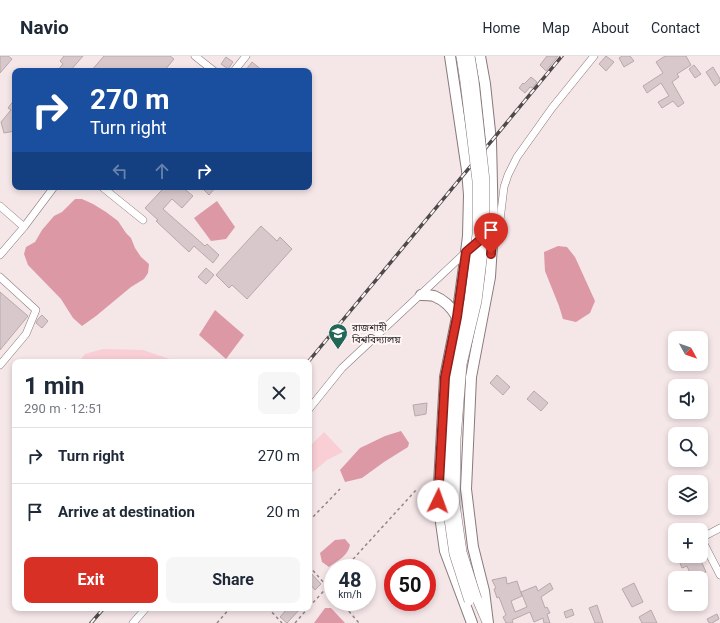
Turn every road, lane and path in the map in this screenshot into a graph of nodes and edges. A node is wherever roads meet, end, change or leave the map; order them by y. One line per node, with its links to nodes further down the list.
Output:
1 (195, 56): 8 (street)
2 (246, 56): 9 (street)
3 (450, 56): 16 (main road)
4 (461, 56): 34 (street, bridge)
5 (470, 56): 34 (street, bridge)
6 (480, 56): 15 (main road)
7 (594, 56): 15 (street)
8 (210, 68)
9 (236, 68)
10 (52, 190): 14 (street)
11 (106, 190): 13 (street)
12 (0, 206): 14 (street)
13 (143, 220)
14 (24, 226): 17 (street)
15 (493, 229): 16 (street); 47 (main road)
16 (466, 252): 19 (street); 20 (main road)
17 (0, 255)
18 (0, 278): 21 (street)
19 (421, 295): 20 (main road); 22 (street)
20 (457, 317): 46 (main road)
21 (0, 365)
22 (312, 405)
23 (340, 489): 25 (path)
24 (417, 489): 29 (path)
25 (312, 518)
26 (720, 528): 27 (street)
27 (708, 534)
28 (708, 552): 31 (street)
29 (353, 559)
30 (312, 569): 32 (path)
31 (720, 575)
32 (324, 583)
33 (324, 591): 35 (path)
34 (473, 600): 46 (street); 47 (street)
35 (312, 605)
36 (143, 611): 41 (street)
37 (227, 611): 42 (path)
38 (271, 611): 43 (path)
39 (306, 611): 44 (path)
40 (349, 611): 45 (path)
41 (133, 623)
42 (217, 623)
43 (282, 623)
44 (295, 623)
45 (359, 623)
46 (473, 623)
47 (488, 623)

